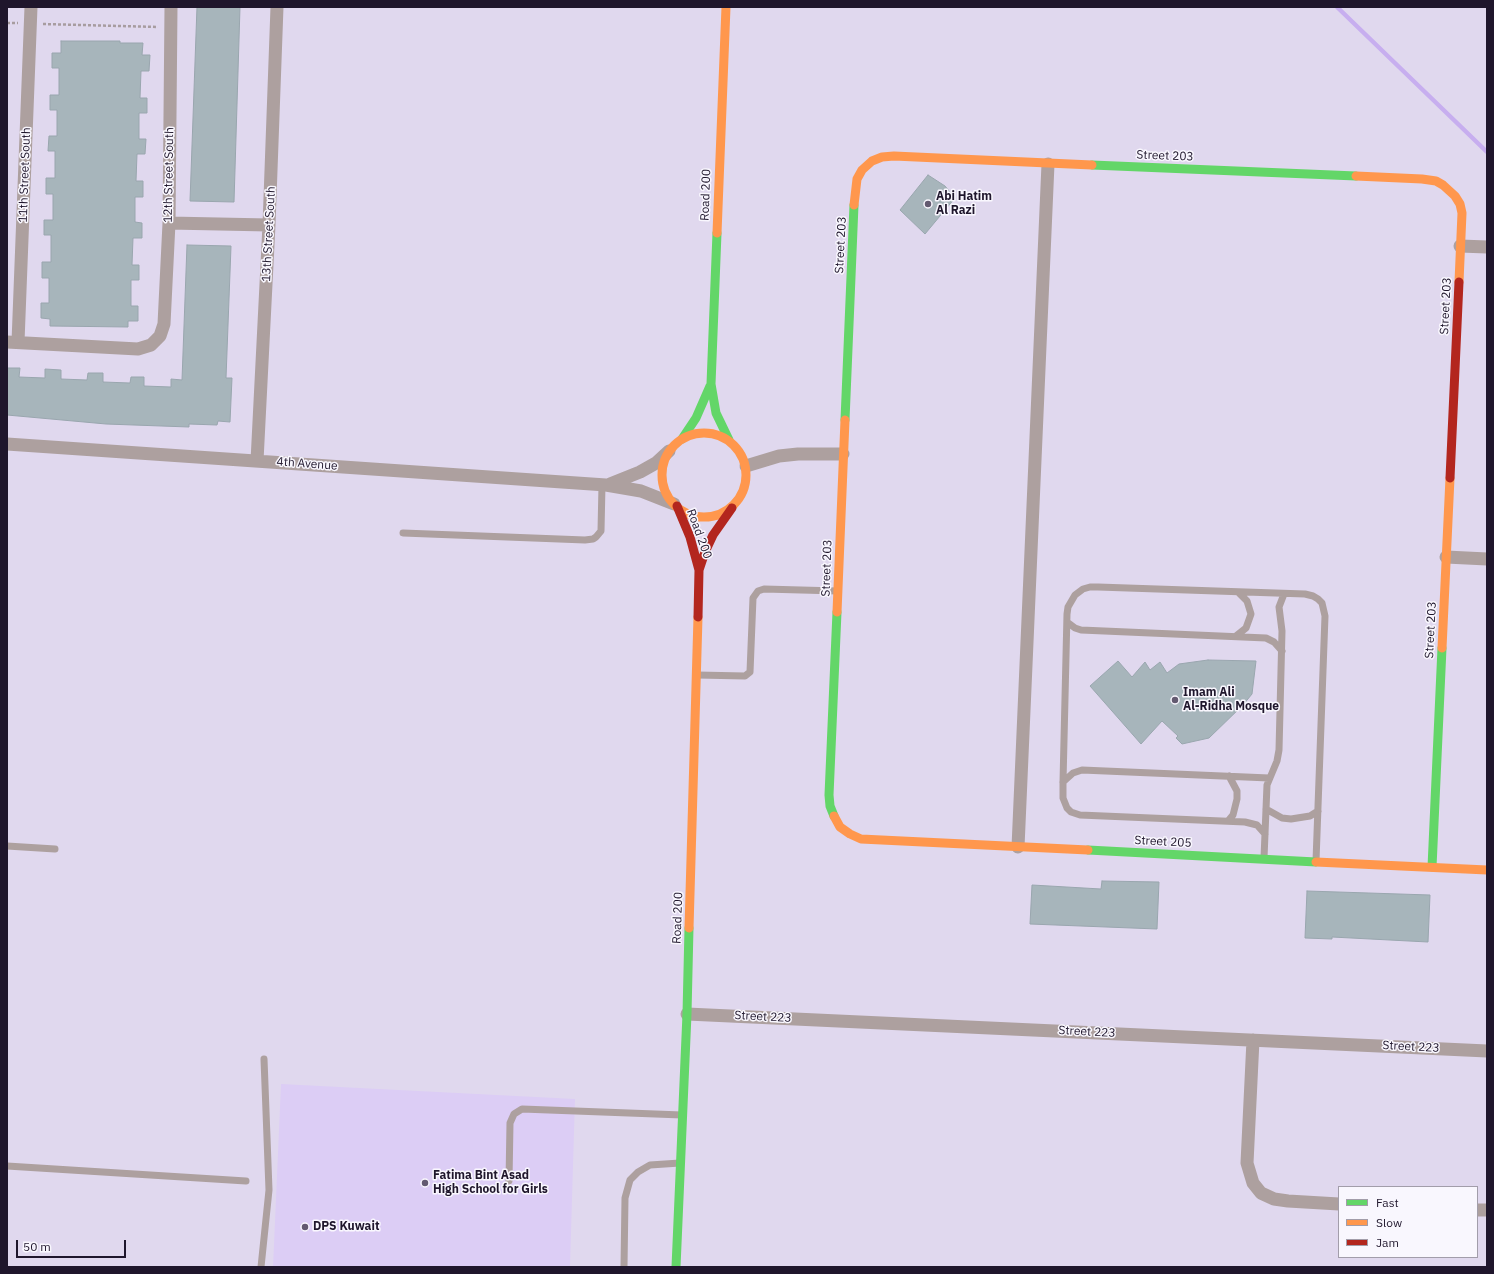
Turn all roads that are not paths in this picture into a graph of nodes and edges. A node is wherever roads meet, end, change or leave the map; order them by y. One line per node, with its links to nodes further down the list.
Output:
1 (31, 7): 10 (street, 11th Street South)
2 (171, 7): 6 (street, 12th Street South)
3 (277, 7): 7 (street, 13th Street South)
4 (726, 7): 11 (street, Road 200)
5 (1048, 164): 8 (street, Street 203); 16 (street, Street 203); 42 (street)
6 (168, 223): 7 (street); 10 (street, 12th Street South)
7 (269, 225): 17 (street, 13th Street South)
8 (1460, 246): 9 (street); 23 (street, Street 203)
9 (1487, 247)
10 (13, 342)
11 (711, 384): 12 (street, Road 200); 13 (street, Road 200)
12 (682, 439): 13 (street); 15 (street)
13 (729, 440): 18 (street)
14 (7, 444): 17 (street, 4th Avenue)
15 (669, 451): 19 (street, 4th Avenue); 20 (street)
16 (843, 454): 18 (street); 26 (street, Street 203)
17 (257, 461): 19 (street, 4th Avenue)
18 (746, 466): 21 (street)
19 (604, 485): 20 (street, 4th Avenue); 22 (lane)
20 (675, 505): 21 (street); 25 (street, Road 200)
21 (734, 505): 25 (street, Road 200)
22 (403, 533)
23 (1446, 557): 24 (street); 46 (street, Street 203)
24 (1487, 559)
25 (699, 570): 32 (street, Road 200)
26 (838, 591): 32 (lane); 39 (street, Street 203)
27 (1238, 592): 28 (lane); 29 (lane); 30 (lane)
28 (1284, 594): 31 (lane); 37 (lane)
29 (1067, 622): 30 (lane); 35 (lane)
30 (1236, 636): 31 (lane)
31 (1282, 651): 34 (lane)
32 (696, 676): 48 (street, Road 200)
33 (1229, 776): 34 (lane); 35 (lane); 38 (lane)
34 (1269, 778): 36 (lane)
35 (1063, 782): 38 (lane)
36 (1266, 809): 37 (lane); 40 (lane)
37 (1318, 811): 45 (lane)
38 (1228, 821): 40 (lane)
39 (840, 827): 42 (street, Street 205)
40 (1265, 834): 44 (lane)
41 (7, 846): 43 (lane)
42 (1018, 847): 44 (street, Street 205)
43 (55, 849)
44 (1264, 859): 45 (street, Street 205)
45 (1316, 862): 46 (street, Street 205)
46 (1432, 867): 47 (street, Street 205)
47 (1487, 870)
48 (687, 1014): 49 (street, Street 223); 52 (street, Road 200)
49 (1253, 1040): 50 (street, Street 223); 57 (street)
50 (1487, 1051)
51 (264, 1058): 58 (lane)
52 (683, 1115): 53 (street, Road 200); 56 (lane)
53 (680, 1163): 59 (lane); 60 (street, Road 200)
54 (7, 1166): 55 (lane)
55 (246, 1181)
56 (509, 1181)
57 (1338, 1204)
58 (261, 1267)
59 (624, 1267)
60 (676, 1267)

